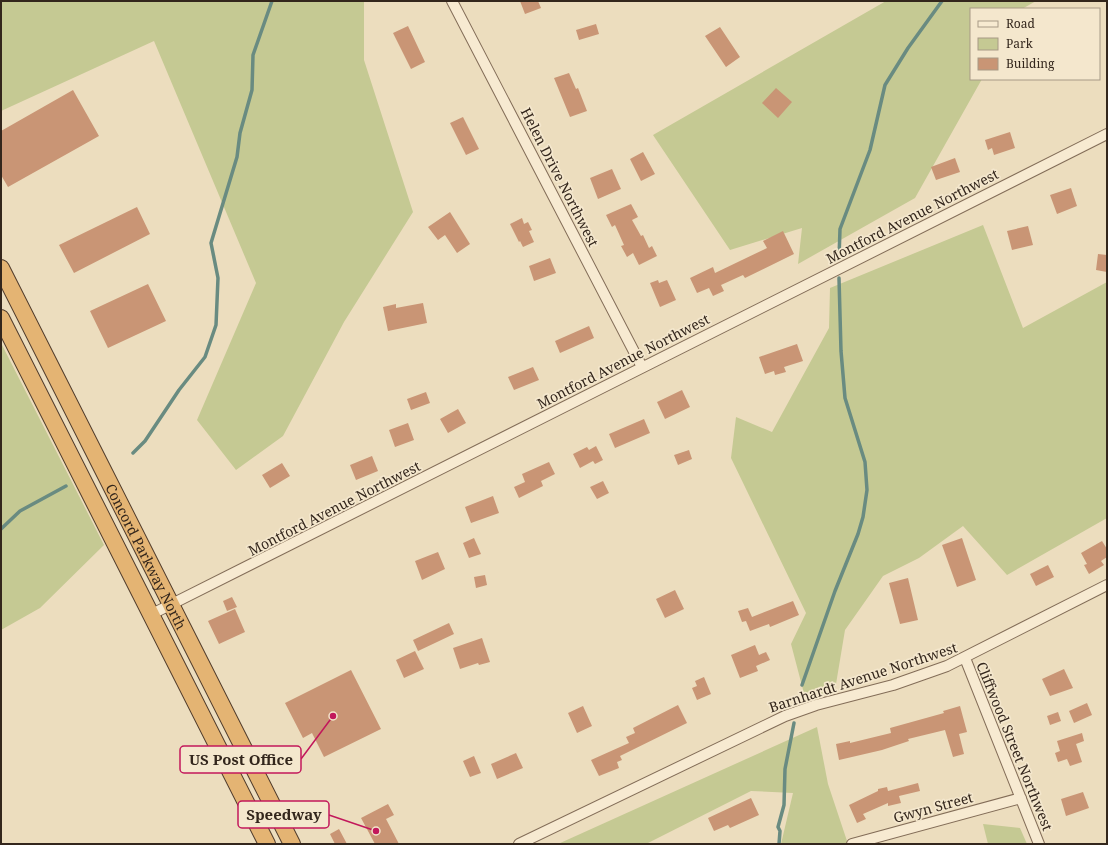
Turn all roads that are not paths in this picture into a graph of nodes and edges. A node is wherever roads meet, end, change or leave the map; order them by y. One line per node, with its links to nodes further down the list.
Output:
1 (452, 1): 5 (street, Helen Drive Northwest)
2 (1107, 134): 5 (street, Montford Avenue Northwest)
3 (1, 268): 7 (highway, Concord Parkway North)
4 (1, 318): 8 (highway, Concord Parkway North)
5 (642, 367): 7 (street, Montford Avenue Northwest)
6 (1107, 585): 9 (street, Barnhardt Avenue Northwest)
7 (172, 605): 8 (street, Montford Avenue Northwest); 12 (highway, Concord Parkway North)
8 (152, 614): 11 (highway, Concord Parkway North)
9 (965, 658): 10 (street, Cliffwood Street Northwest); 13 (street, Barnhardt Avenue Northwest)
10 (1021, 798): 14 (street, Gwyn Street); 15 (street, Cliffwood Street Northwest)
11 (267, 844)
12 (292, 844)
13 (519, 844)
14 (852, 844)
15 (1039, 844)

